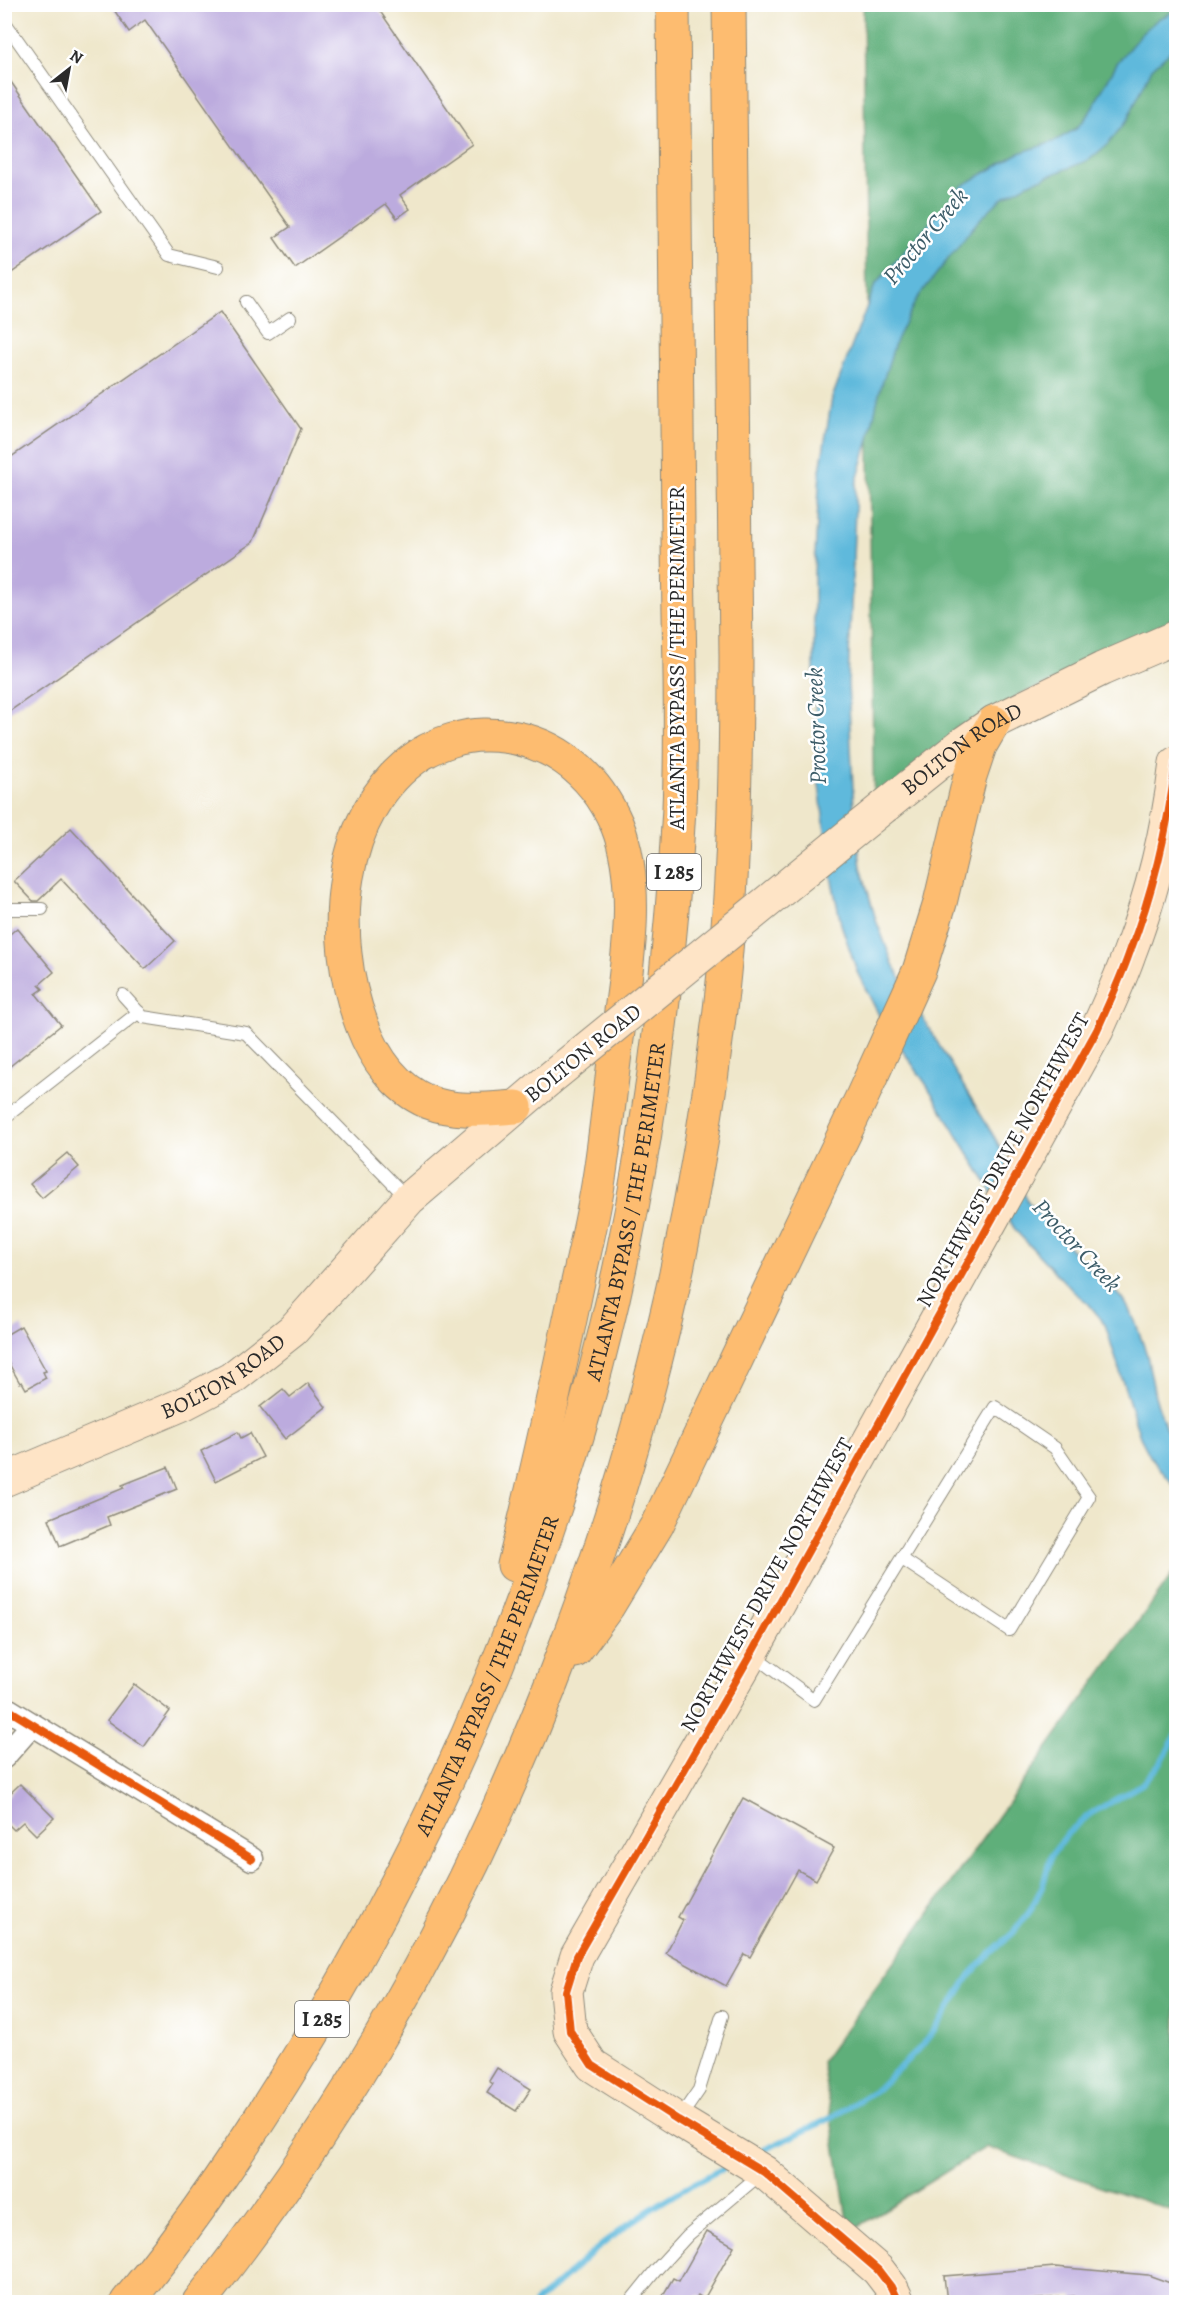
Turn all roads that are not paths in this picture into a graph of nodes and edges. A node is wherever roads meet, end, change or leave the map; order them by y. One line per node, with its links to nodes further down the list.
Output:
1 (673, 4): 23 (highway, ATLANTA BYPASS / THE PERIMETER / I 285)
2 (729, 4): 21 (highway, I 285)
3 (4, 21): 4 (lane)
4 (218, 267)
5 (246, 302): 6 (lane)
6 (290, 318)
7 (1176, 637): 8 (street, BOLTON ROAD)
8 (994, 722): 15 (street, BOLTON ROAD, bridge); 21 (highway)
9 (1176, 763): 10 (street, NORTHWEST DRIVE NORTHWEST)
10 (1174, 801): 20 (street, NORTHWEST DRIVE NORTHWEST)
11 (42, 909): 12 (lane)
12 (4, 913)
13 (123, 995): 14 (lane)
14 (139, 1012): 16 (lane); 17 (lane)
15 (516, 1107): 17 (street, BOLTON ROAD); 23 (highway)
16 (4, 1118)
17 (409, 1199): 18 (street, BOLTON ROAD)
18 (4, 1480)
19 (902, 1559): 19 (lane); 20 (lane)
20 (751, 1654): 28 (street, NORTHWEST DRIVE NORTHWEST)
21 (551, 1684): 31 (highway, I 285)
22 (4, 1707): 24 (street)
23 (477, 1712): 30 (highway, ATLANTA BYPASS / THE PERIMETER / I 285)
24 (32, 1725): 25 (street); 26 (street)
25 (4, 1757)
26 (252, 1859)
27 (723, 2016): 28 (lane)
28 (678, 2120): 29 (street, NORTHWEST DRIVE NORTHWEST)
29 (764, 2172): 32 (lane); 33 (street, NORTHWEST DRIVE NORTHWEST)
30 (127, 2302)
31 (199, 2302)
32 (630, 2302)
33 (898, 2302)

